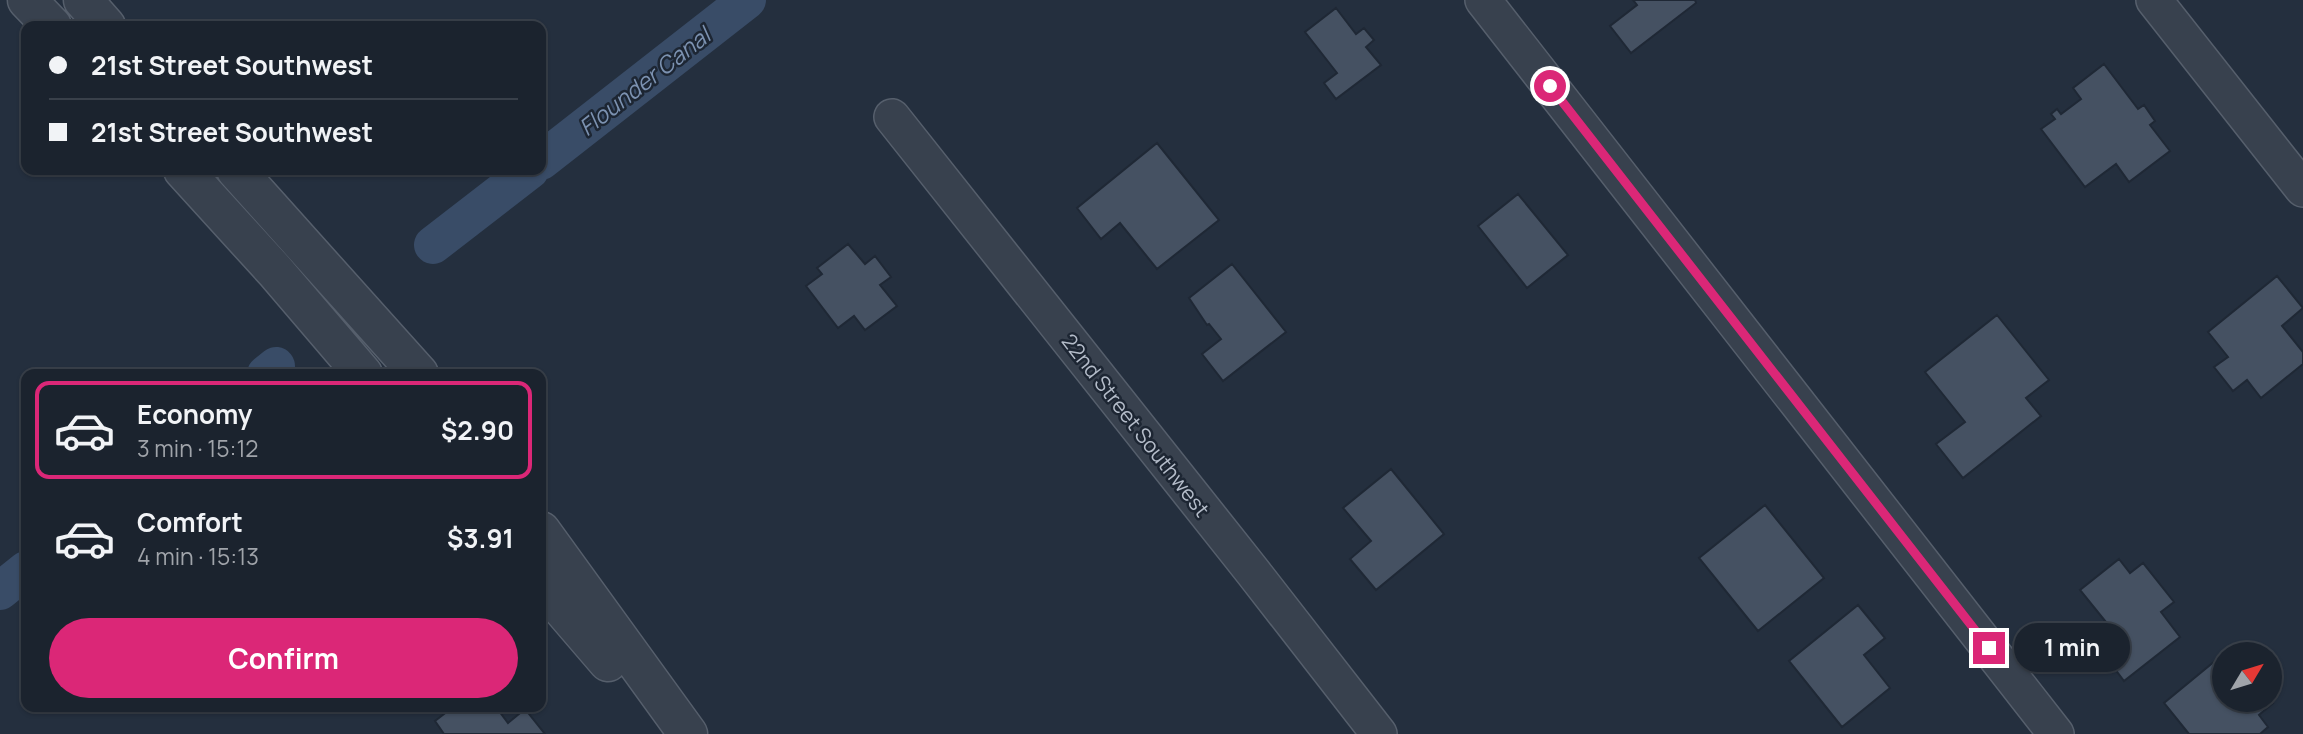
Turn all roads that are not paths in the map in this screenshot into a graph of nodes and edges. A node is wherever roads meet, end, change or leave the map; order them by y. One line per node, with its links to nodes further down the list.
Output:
1 (27, 0): 5 (street)
2 (83, 0): 6 (street)
3 (1483, 0): 18 (street)
4 (2154, 0): 10 (street)
5 (46, 21)
6 (102, 21)
7 (892, 117): 17 (street, 22nd Street Southwest)
8 (188, 175): 11 (street)
9 (240, 175): 12 (street)
10 (2303, 190)
11 (359, 369)
12 (415, 369)
13 (546, 538): 16 (street)
14 (546, 590): 15 (street)
15 (669, 734)
16 (688, 734)
17 (1379, 734)
18 (2056, 734)

